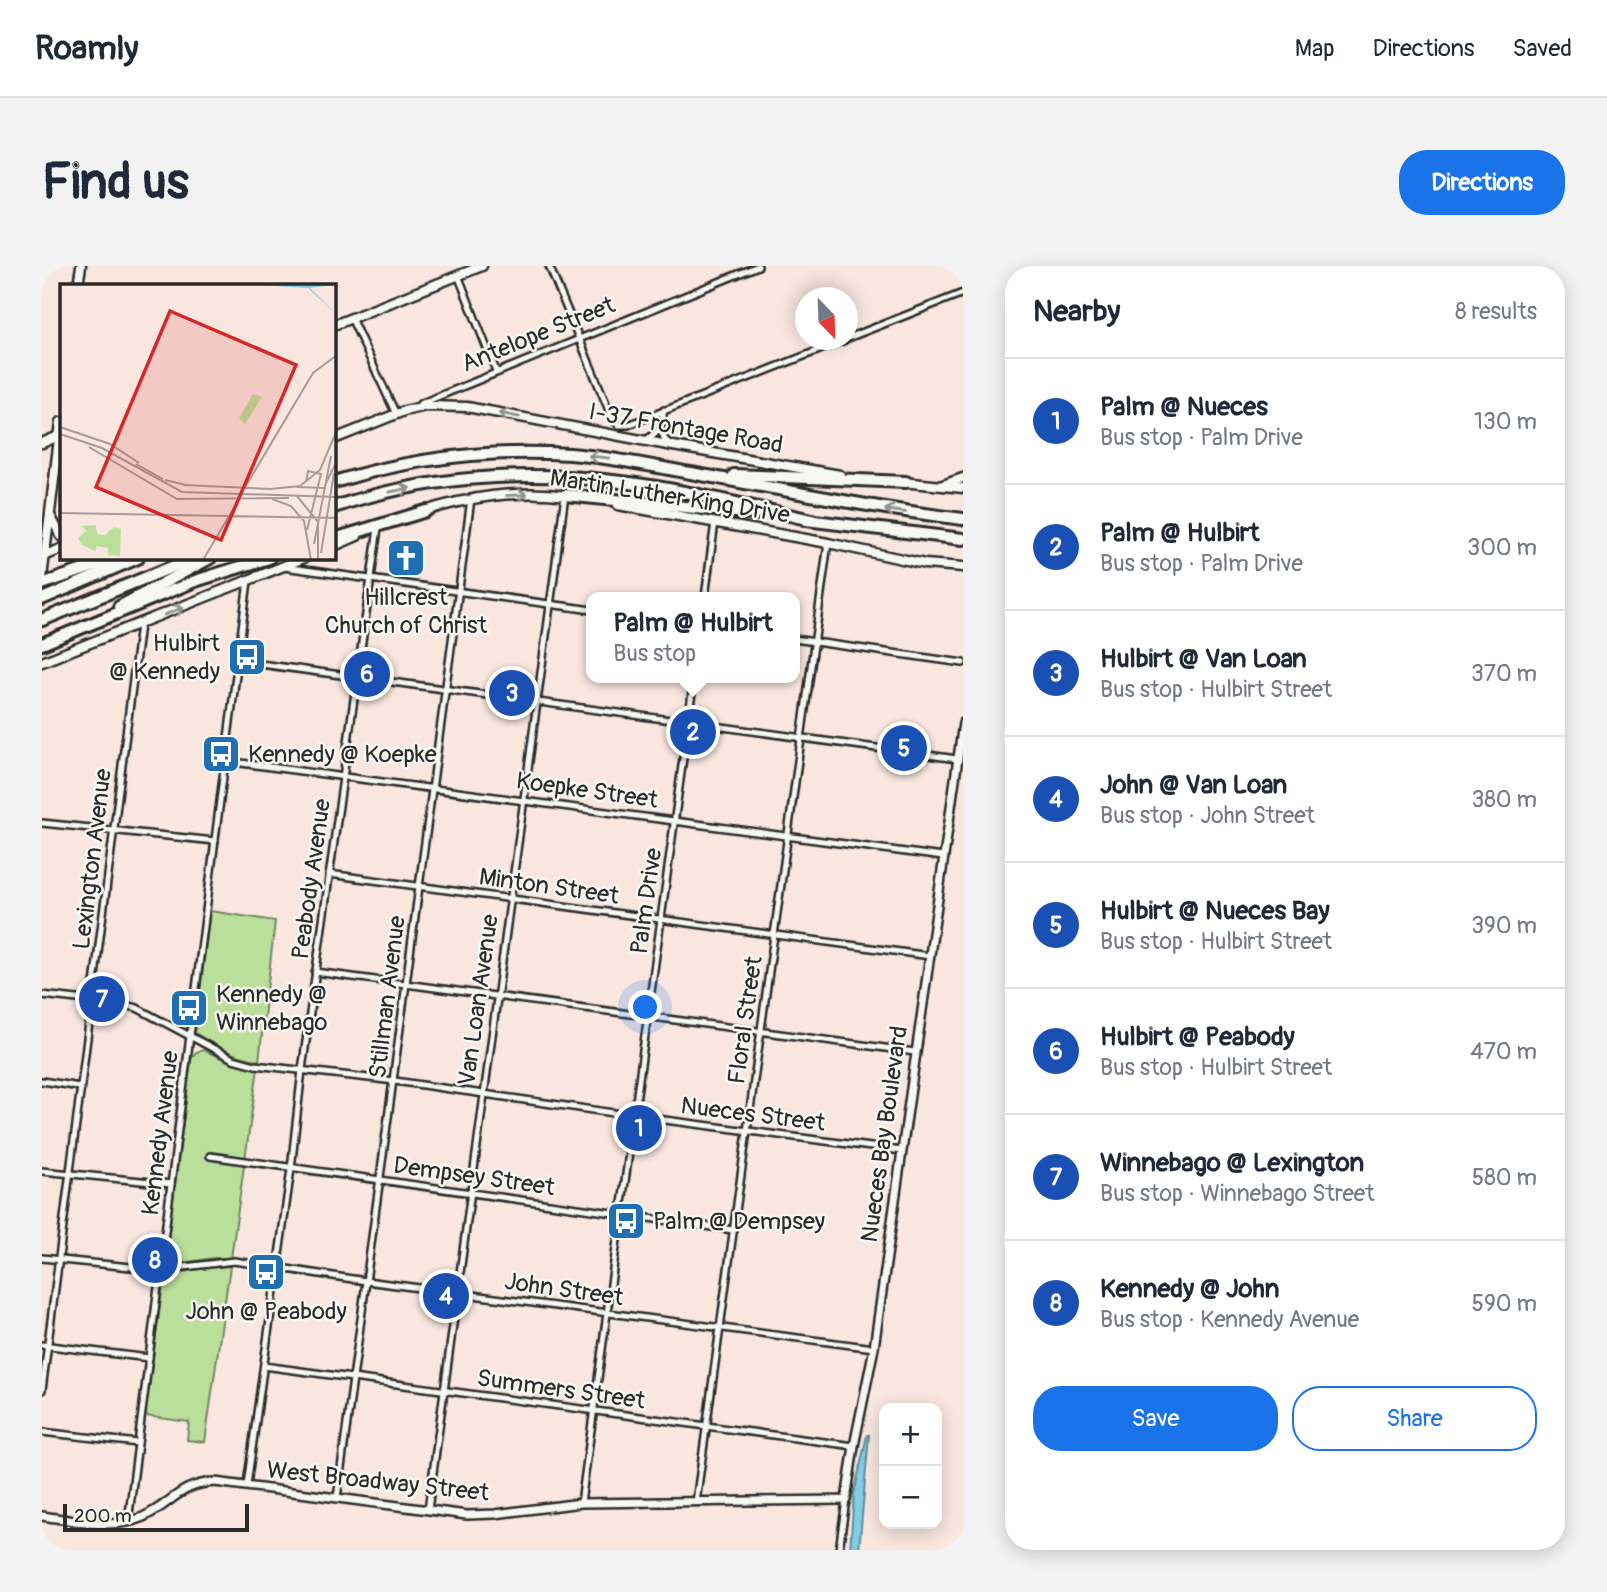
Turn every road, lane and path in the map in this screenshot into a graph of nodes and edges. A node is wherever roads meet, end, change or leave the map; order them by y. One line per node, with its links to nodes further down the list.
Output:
1 (80, 266): 6 (main road)
2 (482, 266): 5 (main road)
3 (549, 266): 11 (street)
4 (758, 266): 11 (street, Antelope Street)
5 (458, 275): 8 (main road); 13 (street)
6 (78, 284)
7 (963, 293): 10 (street)
8 (351, 318): 9 (main road); 15 (street)
9 (336, 324)
10 (858, 334)
11 (579, 338): 13 (street, Antelope Street); 14 (street)
12 (818, 350): 14 (street)
13 (496, 372): 15 (street, Antelope Street)
14 (664, 410): 16 (street)
15 (400, 413): 18 (main road, Antelope Street); 19 (main road, I-37 Frontage Road, one-way to 15)
16 (660, 429): 19 (street); 21 (street)
17 (60, 436): 20 (main road); 34 (main road)
18 (336, 438)
19 (645, 441): 21 (main road, I-37 Frontage Road)
20 (42, 443)
21 (673, 446): 27 (main road, I-37 Frontage Road)
22 (413, 461): 23 (highway, one-way to 22); 24 (highway); 26 (highway)
23 (643, 464): 27 (highway); 35 (highway, one-way to 23)
24 (336, 473)
25 (963, 478): 28 (main road)
26 (336, 480)
27 (906, 482): 28 (main road, I-37 Frontage Road)
28 (940, 486): 29 (main road, I-37 Frontage Road)
29 (963, 488)
30 (565, 495): 31 (main road, Martin Luther King Drive, one-way to 30); 36 (highway); 37 (main road, Martin Luther King Drive); 62 (street, Van Loan Avenue)
31 (471, 499): 33 (main road, Martin Luther King Drive); 59 (street, Stillman Avenue)
32 (336, 506): 36 (highway, one-way to 36)
33 (426, 511): 38 (main road, Martin Luther King Drive); 40 (highway)
34 (50, 515): 39 (main road); 44 (main road)
35 (963, 519)
36 (812, 520): 41 (highway)
37 (715, 522): 42 (main road, Martin Luther King Drive); 60 (street)
38 (378, 528): 43 (main road, Martin Luther King Drive); 56 (street, Peabody Avenue)
39 (60, 534)
40 (336, 538)
41 (961, 538)
42 (828, 543): 52 (main road, Martin Luther King Drive); 68 (street, Floral Street)
43 (336, 545)
44 (44, 556): 55 (main road)
45 (112, 560): 58 (highway)
46 (134, 560): 61 (highway)
47 (189, 560): 64 (highway)
48 (207, 560): 66 (highway)
49 (263, 560): 66 (highway)
50 (300, 560): 53 (main road)
51 (963, 562): 52 (main road)
52 (953, 566): 54 (main road, Martin Luther King Drive)
53 (284, 567): 56 (street); 57 (main road)
54 (963, 567)
55 (42, 578)
56 (371, 579): 59 (street); 73 (street, Peabody Avenue)
57 (248, 581): 65 (main road, one-way to 57); 70 (street, Kennedy Avenue)
58 (42, 584)
59 (459, 592): 62 (street); 75 (street, Stillman Avenue)
60 (706, 592)
61 (42, 599)
62 (550, 604): 63 (street); 76 (street, Van Loan Avenue)
63 (586, 609)
64 (42, 620)
65 (139, 625): 71 (main road); 87 (street, Lexington Avenue)
66 (83, 627): 69 (highway)
67 (800, 640): 68 (street)
68 (815, 642): 72 (street); 79 (street, Floral Street)
69 (42, 644)
70 (238, 661): 73 (street); 81 (street, Kennedy Avenue)
71 (42, 662)
72 (963, 663)
73 (357, 677): 75 (street); 82 (street, Peabody Avenue)
74 (693, 683): 77 (street, Palm Drive)
75 (446, 690): 76 (street); 83 (street, Stillman Avenue)
76 (537, 702): 77 (street); 84 (street, Van Loan Avenue)
77 (688, 723): 79 (street); 85 (street, Palm Drive)
78 (963, 723): 80 (street, Nueces Bay Boulevard)
79 (802, 738): 80 (street); 88 (street, Floral Street)
80 (957, 760): 90 (street, Nueces Bay Boulevard)
81 (226, 761): 82 (street, Koepke Street); 89 (street, Kennedy Avenue)
82 (343, 777): 83 (street, Koepke Street); 91 (street, Peabody Avenue)
83 (432, 787): 84 (street, Koepke Street); 92 (street, Stillman Avenue)
84 (523, 800): 85 (street, Koepke Street); 93 (street, Van Loan Avenue)
85 (674, 820): 88 (street, Koepke Street); 94 (street, Palm Drive)
86 (42, 823): 87 (street)
87 (113, 831): 89 (street); 101 (street, Lexington Avenue)
88 (788, 837): 90 (street, Koepke Street); 95 (street, Floral Street)
89 (215, 841): 104 (street, Kennedy Avenue)
90 (943, 857): 96 (street, Nueces Bay Boulevard)
91 (329, 873): 92 (street, Minton Street); 97 (street, Peabody Avenue)
92 (419, 886): 93 (street, Minton Street); 98 (street, Stillman Avenue)
93 (510, 898): 94 (street, Minton Street); 100 (street, Van Loan Avenue)
94 (661, 919): 95 (street, Minton Street); 102 (street, Palm Drive)
95 (774, 934): 96 (street, Minton Street); 103 (street, Floral Street)
96 (930, 956): 105 (street, Nueces Bay Boulevard)
97 (315, 972): 98 (street); 106 (street, Peabody Avenue)
98 (406, 984): 100 (street); 108 (street, Stillman Avenue)
99 (42, 995): 101 (street, Nueces Street)
100 (496, 996): 102 (street); 110 (street, Van Loan Avenue)
101 (91, 1002): 104 (street, Nueces Street); 109 (street, Lexington Avenue)
102 (648, 1016): 103 (street); 111 (street, Palm Drive)
103 (761, 1031): 105 (street); 112 (street, Floral Street)
104 (191, 1035): 106 (street, Nueces Street); 119 (street, Kennedy Avenue)
105 (915, 1052): 113 (street, Nueces Bay Boulevard)
106 (302, 1070): 108 (street, Nueces Street); 115 (street, Peabody Avenue)
107 (42, 1081): 109 (street)
108 (395, 1081): 110 (street, Nueces Street); 118 (street, Stillman Avenue)
109 (80, 1087): 117 (street, Lexington Avenue)
110 (483, 1094): 111 (street, Nueces Street); 120 (street, Van Loan Avenue)
111 (634, 1116): 112 (street, Nueces Street); 121 (street, Palm Drive)
112 (747, 1131): 113 (street, Nueces Street); 122 (street, Floral Street)
113 (902, 1151): 132 (street, Nueces Bay Boulevard)
114 (210, 1156): 115 (street, Dempsey Street)
115 (291, 1169): 118 (street, Dempsey Street); 125 (street, Peabody Avenue)
116 (42, 1171): 117 (street)
117 (69, 1174): 119 (street); 124 (street, Lexington Avenue)
118 (379, 1180): 120 (street, Dempsey Street); 127 (street, Stillman Avenue)
119 (171, 1184): 126 (street, Kennedy Avenue)
120 (470, 1193): 121 (street, Dempsey Street); 128 (street, Van Loan Avenue)
121 (620, 1214): 122 (street, Dempsey Street); 129 (street, Palm Drive)
122 (733, 1230): 130 (street, Floral Street)
123 (42, 1258): 124 (street, John Street)
124 (58, 1260): 126 (street, John Street); 131 (street, Lexington Avenue)
125 (277, 1267): 126 (street, John Street); 127 (street, John Street); 134 (street, Peabody Avenue)
126 (160, 1270): 133 (street, Kennedy Avenue)
127 (366, 1281): 128 (street, John Street); 135 (street, Stillman Avenue)
128 (456, 1292): 129 (street, John Street); 137 (street, Van Loan Avenue)
129 (607, 1313): 130 (street, John Street); 138 (street, Palm Drive)
130 (720, 1328): 132 (street, John Street); 139 (street, Floral Street)
131 (44, 1346): 133 (street); 136 (street, Lexington Avenue)
132 (874, 1348): 142 (street, Nueces Bay Boulevard)
133 (149, 1358): 141 (street, Kennedy Avenue)
134 (264, 1366): 135 (street, Summers Street); 143 (street, Peabody Avenue)
135 (354, 1379): 137 (street, Summers Street); 144 (street, Stillman Avenue)
136 (42, 1390)
137 (444, 1391): 138 (street, Summers Street); 148 (street, Van Loan Avenue)
138 (593, 1411): 139 (street, Summers Street); 147 (street, Palm Drive)
139 (706, 1426): 142 (street, Summers Street); 146 (street, Floral Street)
140 (42, 1433): 141 (street)
141 (138, 1443): 150 (street, Kennedy Avenue)
142 (853, 1447): 145 (street, Nueces Bay Boulevard)
143 (247, 1485): 144 (street, West Broadway Street); 150 (street, West Broadway Street)
144 (337, 1498): 148 (street, West Broadway Street)
145 (846, 1500): 146 (street, West Broadway Street); 151 (street, Nueces Bay Boulevard)
146 (696, 1502): 147 (street, West Broadway Street)
147 (581, 1503): 148 (street, West Broadway Street)
148 (428, 1510)
149 (42, 1516): 150 (street, West Broadway Street)
150 (128, 1522)
151 (839, 1550)

